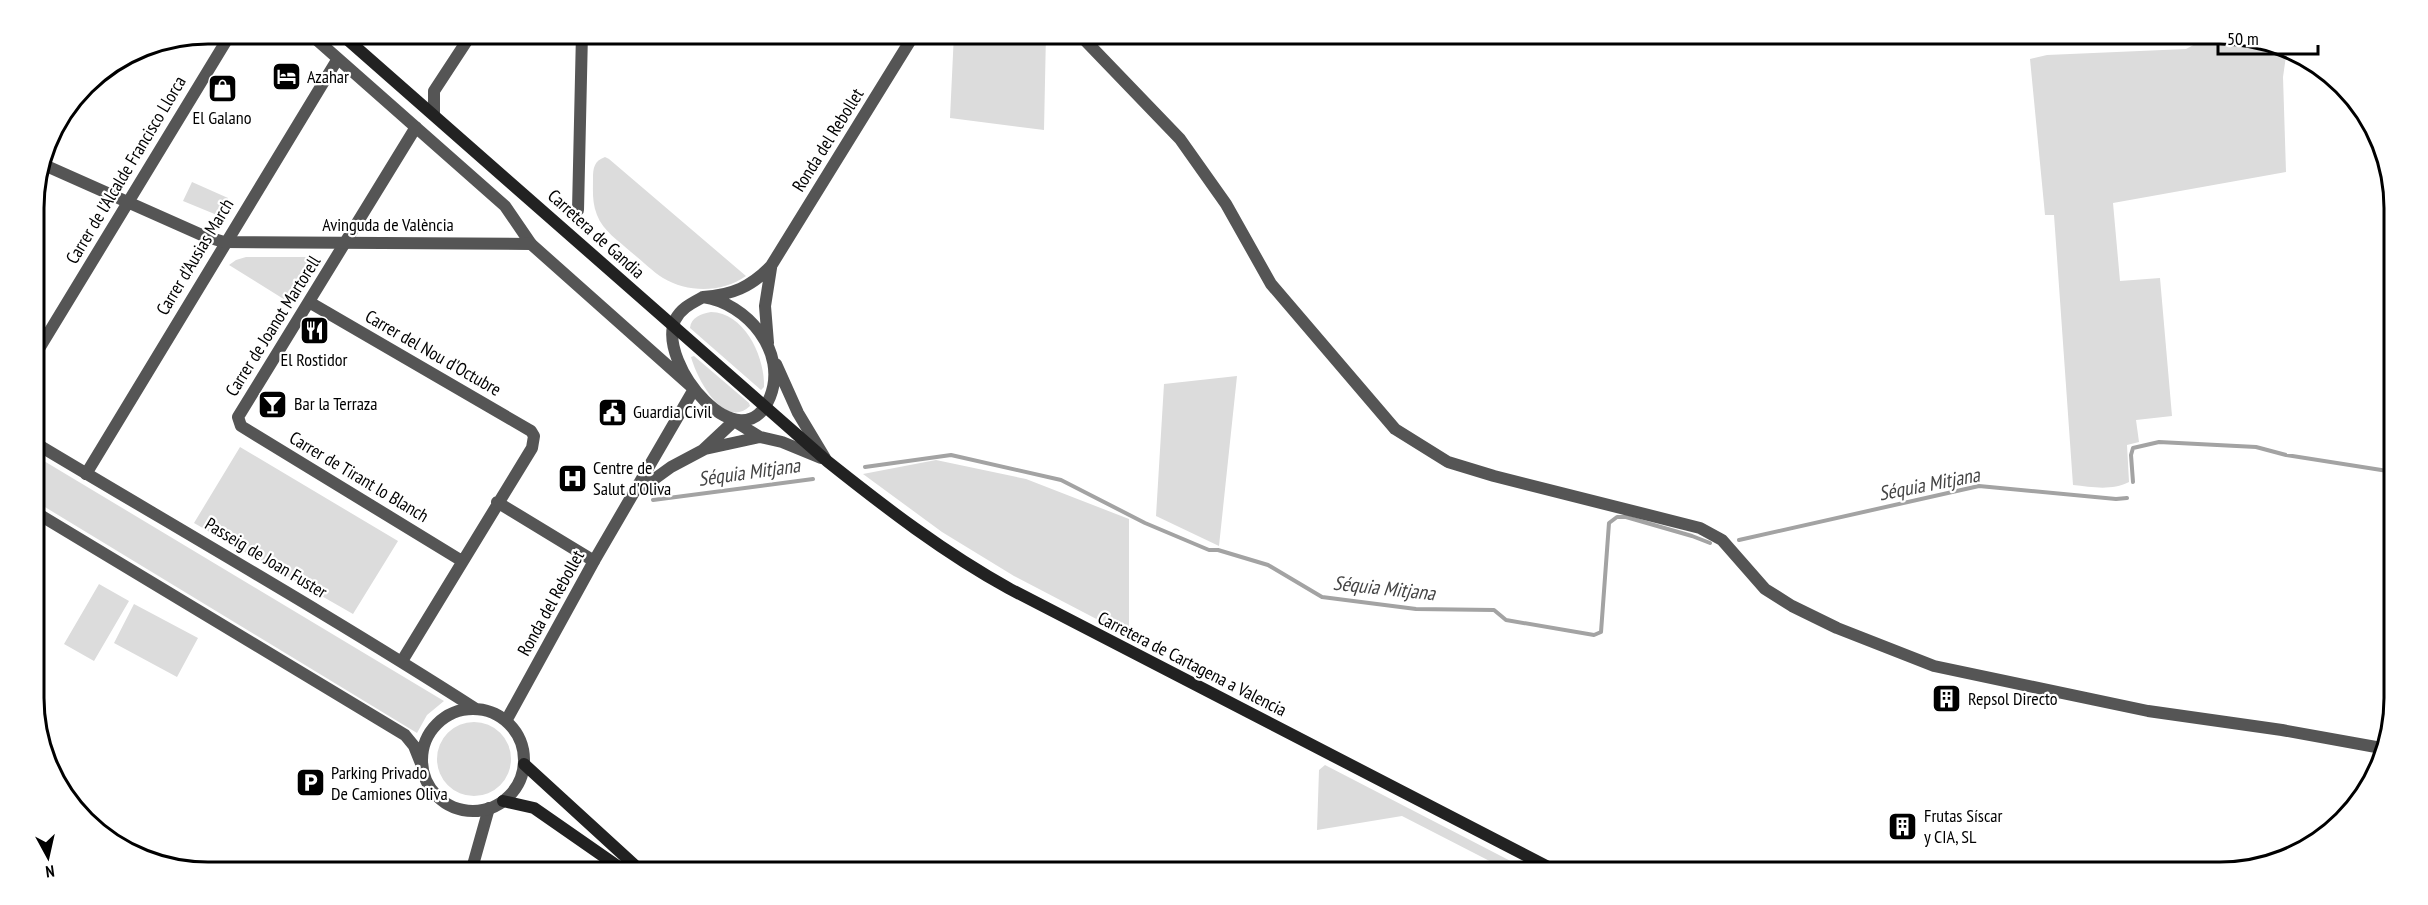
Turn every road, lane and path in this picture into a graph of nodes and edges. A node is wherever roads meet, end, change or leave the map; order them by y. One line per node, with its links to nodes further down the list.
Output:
1 (224, 44): 12 (street, Carrer de l'Alcalde Francisco Llorca)
2 (320, 44): 8 (street)
3 (355, 44): 9 (main road, Carretera de Gandia)
4 (465, 44): 9 (street)
5 (582, 44): 13 (street)
6 (908, 44): 17 (street, Ronda del Rebollet)
7 (1088, 44): 40 (street)
8 (337, 60): 10 (street); 14 (street, Carrer d'Ausias March)
9 (434, 114): 20 (main road, Carretera de Gandia)
10 (416, 127): 15 (street, Carrer de Joanot Martorell); 16 (street)
11 (49, 167): 12 (street, Avinguda de València)
12 (128, 202): 14 (street, Avinguda de València); 21 (street, Carrer de l'Alcalde Francisco Llorca)
13 (578, 210)
14 (224, 242): 15 (street, Avinguda de València); 31 (street, Carrer d'Ausias March)
15 (345, 243): 16 (street, Avinguda de València); 19 (street, Carrer de Joanot Martorell)
16 (531, 244): 23 (street)
17 (771, 266): 18 (street, Ronda del Rebollet); 22 (street, Ronda del Rebollet)
18 (703, 297): 20 (street); 22 (street)
19 (309, 302): 25 (street, Carrer de Joanot Martorell); 32 (street, Carrer del Nou d'Octubre)
20 (673, 326): 23 (street); 24 (main road, Carretera de Gandia)
21 (44, 341)
22 (769, 352): 24 (street, Ronda del Rebollet); 30 (street)
23 (694, 389): 26 (street); 33 (street, Ronda del Rebollet)
24 (765, 406): 26 (street); 30 (main road, Carretera de Gandia)
25 (238, 421): 35 (street, Carrer de Tirant lo Blanch)
26 (734, 421): 27 (street); 29 (street, Ronda del Rebollet)
27 (760, 437): 29 (street); 30 (street)
28 (43, 448): 31 (street, Passeig de Joan Fuster)
29 (703, 450): 33 (street, Ronda del Rebollet)
30 (827, 461): 45 (main road, Carretera de Cartagena a Valencia)
31 (86, 474): 37 (street, Passeig de Joan Fuster)
32 (497, 502): 35 (street); 36 (street)
33 (629, 504): 36 (street, Ronda del Rebollet)
34 (43, 517): 42 (street)
35 (462, 561): 37 (street)
36 (594, 561): 39 (street, Ronda del Rebollet)
37 (402, 661): 38 (street, Passeig de Joan Fuster)
38 (476, 709): 39 (street); 42 (street)
39 (506, 721): 41 (street)
40 (2376, 748)
41 (524, 764): 43 (street); 48 (main road)
42 (422, 766): 44 (street)
43 (503, 801): 44 (street); 47 (main road)
44 (489, 808): 46 (street)
45 (1537, 861)
46 (474, 862)
47 (611, 862)
48 (631, 862)

